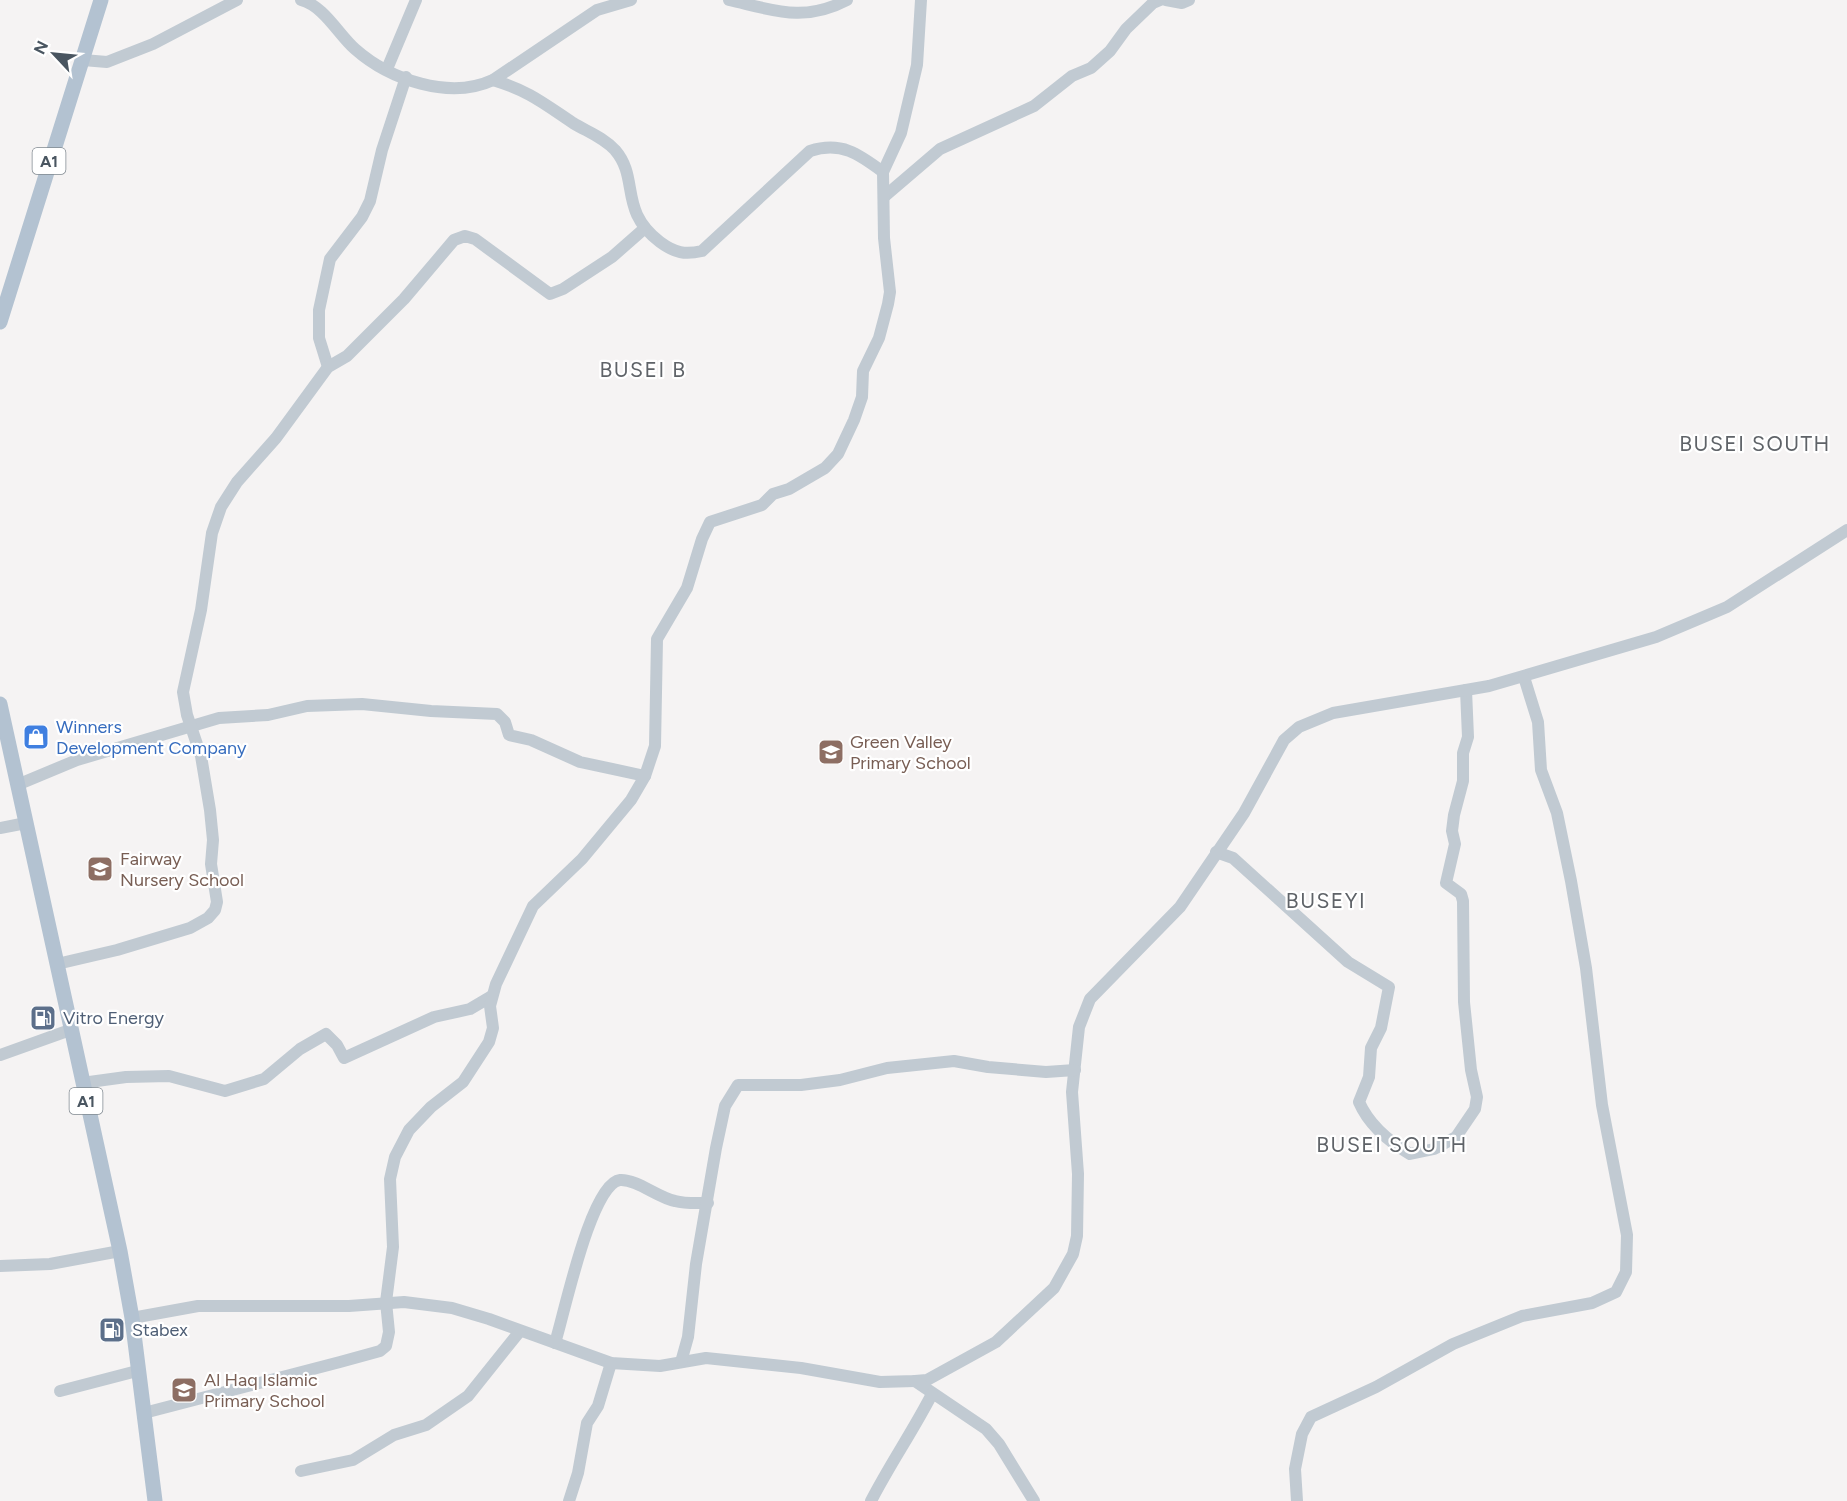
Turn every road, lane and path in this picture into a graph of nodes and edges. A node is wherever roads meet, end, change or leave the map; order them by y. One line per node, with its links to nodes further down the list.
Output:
1 (101, 0): 12 (main road, A1)
2 (237, 0): 12 (street)
3 (301, 0): 13 (street)
4 (416, 0): 13 (street)
5 (631, 0): 15 (street)
6 (729, 0): 7 (street)
7 (847, 0)
8 (921, 0): 16 (street)
9 (1160, 0): 17 (street)
10 (1166, 0): 11 (street)
11 (1189, 0)
12 (83, 60): 19 (main road, A1)
13 (387, 69): 14 (street)
14 (406, 77): 15 (street); 20 (street)
15 (493, 80): 18 (street)
16 (883, 172): 17 (street); 18 (street)
17 (885, 196): 26 (street)
18 (645, 228): 20 (street)
19 (0, 322)
20 (328, 367): 25 (street)
21 (1847, 530): 22 (street)
22 (1524, 677): 23 (street); 56 (street)
23 (1466, 690): 30 (street); 30 (street)
24 (0, 704): 27 (main road, A1)
25 (191, 725): 26 (street); 27 (street); 31 (street)
26 (645, 776): 32 (street)
27 (17, 785): 28 (main road, A1)
28 (26, 823): 29 (street); 31 (main road, A1)
29 (0, 828)
30 (1216, 852): 35 (street)
31 (57, 964): 33 (main road, A1)
32 (492, 996): 36 (street); 40 (street)
33 (70, 1030): 34 (street); 36 (main road, A1)
34 (0, 1055)
35 (1075, 1070): 37 (street); 47 (street)
36 (82, 1083): 38 (main road, A1)
37 (708, 1203): 43 (street); 44 (street)
38 (120, 1251): 39 (street); 41 (main road, A1)
39 (0, 1266)
40 (386, 1302): 41 (street); 42 (street); 50 (street)
41 (132, 1318): 46 (main road, A1)
42 (520, 1330): 43 (street); 51 (street)
43 (555, 1344): 45 (street)
44 (681, 1362): 45 (street); 47 (street)
45 (611, 1363): 53 (street)
46 (137, 1371): 48 (street); 50 (main road, A1)
47 (915, 1381): 49 (street)
48 (60, 1391)
49 (932, 1394): 54 (street); 55 (street)
50 (144, 1413): 52 (main road, A1)
51 (302, 1471)
52 (155, 1501)
53 (569, 1501)
54 (870, 1501)
55 (1034, 1501)
56 (1297, 1501)

